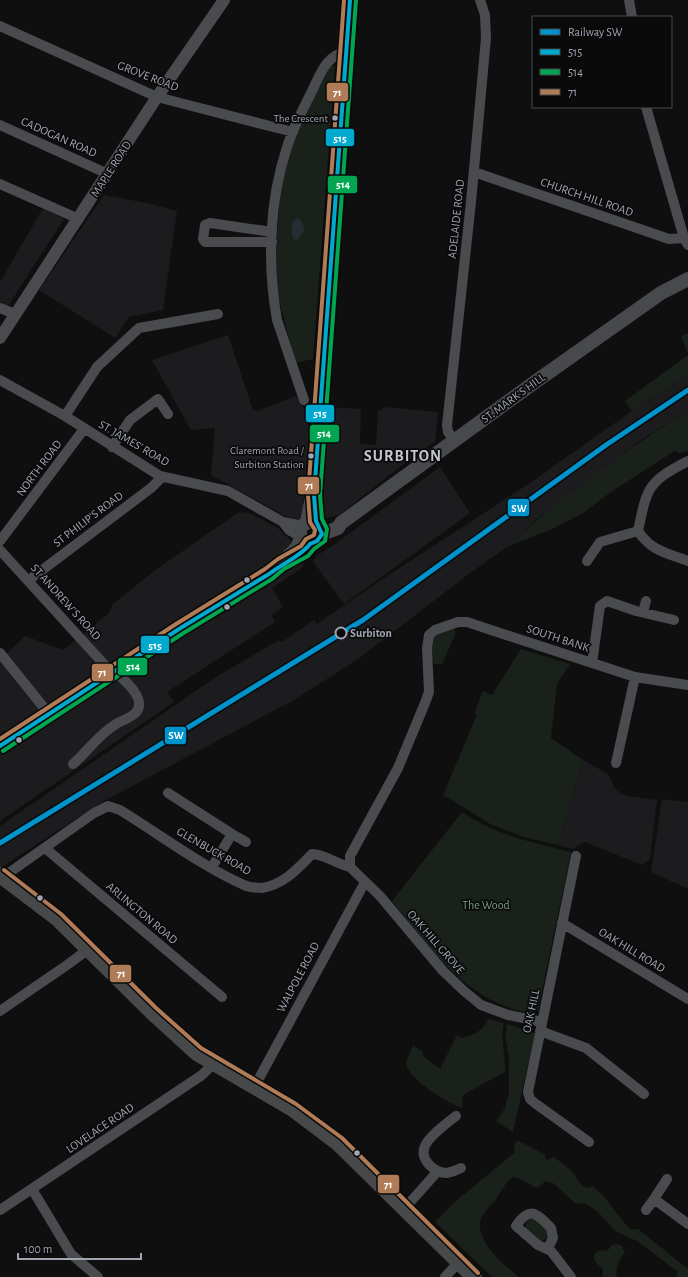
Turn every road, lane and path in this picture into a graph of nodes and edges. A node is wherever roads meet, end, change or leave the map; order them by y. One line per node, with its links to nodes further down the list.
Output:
1 (224, 0): 8 (street, MAPLE ROAD)
2 (350, 0): 7 (main road)
3 (480, 0): 12 (street, ADELAIDE ROAD)
4 (629, 0): 5 (street)
5 (632, 16)
6 (0, 26): 8 (street, GROVE ROAD)
7 (346, 52): 11 (street); 32 (main road)
8 (157, 97): 11 (street, GROVE ROAD); 13 (street, MAPLE ROAD)
9 (646, 108): 17 (street)
10 (0, 125): 13 (street, CADOGAN ROAD)
11 (293, 132): 16 (street)
12 (474, 172): 17 (street, CHURCH HILL ROAD); 28 (street, ADELAIDE ROAD)
13 (108, 174): 15 (street, MAPLE ROAD)
14 (0, 184): 15 (street)
15 (78, 219): 20 (street, MAPLE ROAD)
16 (272, 237): 16 (street); 24 (street)
17 (686, 242)
18 (688, 279): 28 (main road, ST. MARK'S HILL)
19 (0, 308): 20 (street)
20 (15, 314): 22 (street, MAPLE ROAD)
21 (218, 314): 26 (street)
22 (0, 338)
23 (0, 380): 26 (street, ST. JAMES' ROAD)
24 (304, 400)
25 (168, 414): 29 (street)
26 (64, 416): 27 (street, ST. JAMES' ROAD)
27 (84, 429): 29 (street, ST. JAMES' ROAD); 34 (street, NORTH ROAD)
28 (456, 440): 32 (main road, ST. MARK'S HILL)
29 (112, 447): 31 (street, ST. JAMES' ROAD)
30 (688, 461): 33 (street)
31 (160, 476): 32 (street, ST. JAMES' ROAD); 38 (street, ST PHILIP'S ROAD)
32 (310, 531): 44 (main road, ST. MARK'S HILL)
33 (638, 531): 36 (street); 37 (street)
34 (0, 541)
35 (0, 550): 38 (street, ST ANDREW'S ROAD)
36 (587, 561)
37 (688, 561)
38 (29, 580): 44 (street, ST ANDREW'S ROAD)
39 (646, 601): 40 (street)
40 (643, 612): 41 (street); 43 (street)
41 (674, 620)
42 (0, 653): 47 (street)
43 (592, 663): 45 (street, SOUTH BANK); 57 (street, SOUTH BANK)
44 (113, 672): 47 (main road, ST. MARK'S HILL); 50 (street, ST ANDREW'S ROAD)
45 (634, 677): 46 (street, SOUTH BANK); 49 (street)
46 (688, 685)
47 (49, 714): 48 (main road, ST. MARK'S HILL)
48 (0, 746)
49 (616, 763)
50 (73, 764)
51 (168, 793): 52 (street)
52 (232, 834): 53 (street); 56 (street)
53 (246, 842)
54 (45, 848): 56 (street, GLENBUCK ROAD); 58 (street, GLENBUCK ROAD); 62 (street, ARLINGTON ROAD)
55 (576, 856): 60 (street, OAK HILL)
56 (212, 867): 57 (street, GLENBUCK ROAD)
57 (350, 867): 59 (street, OAK HILL GROVE)
58 (1, 876): 61 (main road)
59 (365, 882): 65 (street, OAK HILL GROVE); 67 (street, WALPOLE ROAD)
60 (562, 923): 63 (street, OAK HILL ROAD); 65 (street, OAK HILL)
61 (90, 948): 64 (street); 66 (main road)
62 (222, 997)
63 (688, 999)
64 (0, 1011)
65 (541, 1026): 68 (street, OAK HILL GROVE); 70 (street, OAK HILL)
66 (213, 1064): 67 (main road); 74 (street, LOVELACE ROAD)
67 (255, 1086): 76 (main road)
68 (644, 1094)
69 (456, 1116): 72 (street)
70 (589, 1142)
71 (461, 1168): 72 (street)
72 (438, 1171): 76 (street)
73 (667, 1179): 75 (street)
74 (32, 1190): 77 (street, LOVELACE ROAD); 82 (street)
75 (654, 1199): 78 (street); 79 (street)
76 (404, 1209): 81 (main road)
77 (0, 1210)
78 (646, 1210)
79 (688, 1224)
80 (548, 1248): 85 (street)
81 (458, 1263): 83 (street); 84 (main road)
82 (98, 1277)
83 (445, 1277)
84 (474, 1277)
85 (571, 1277)

